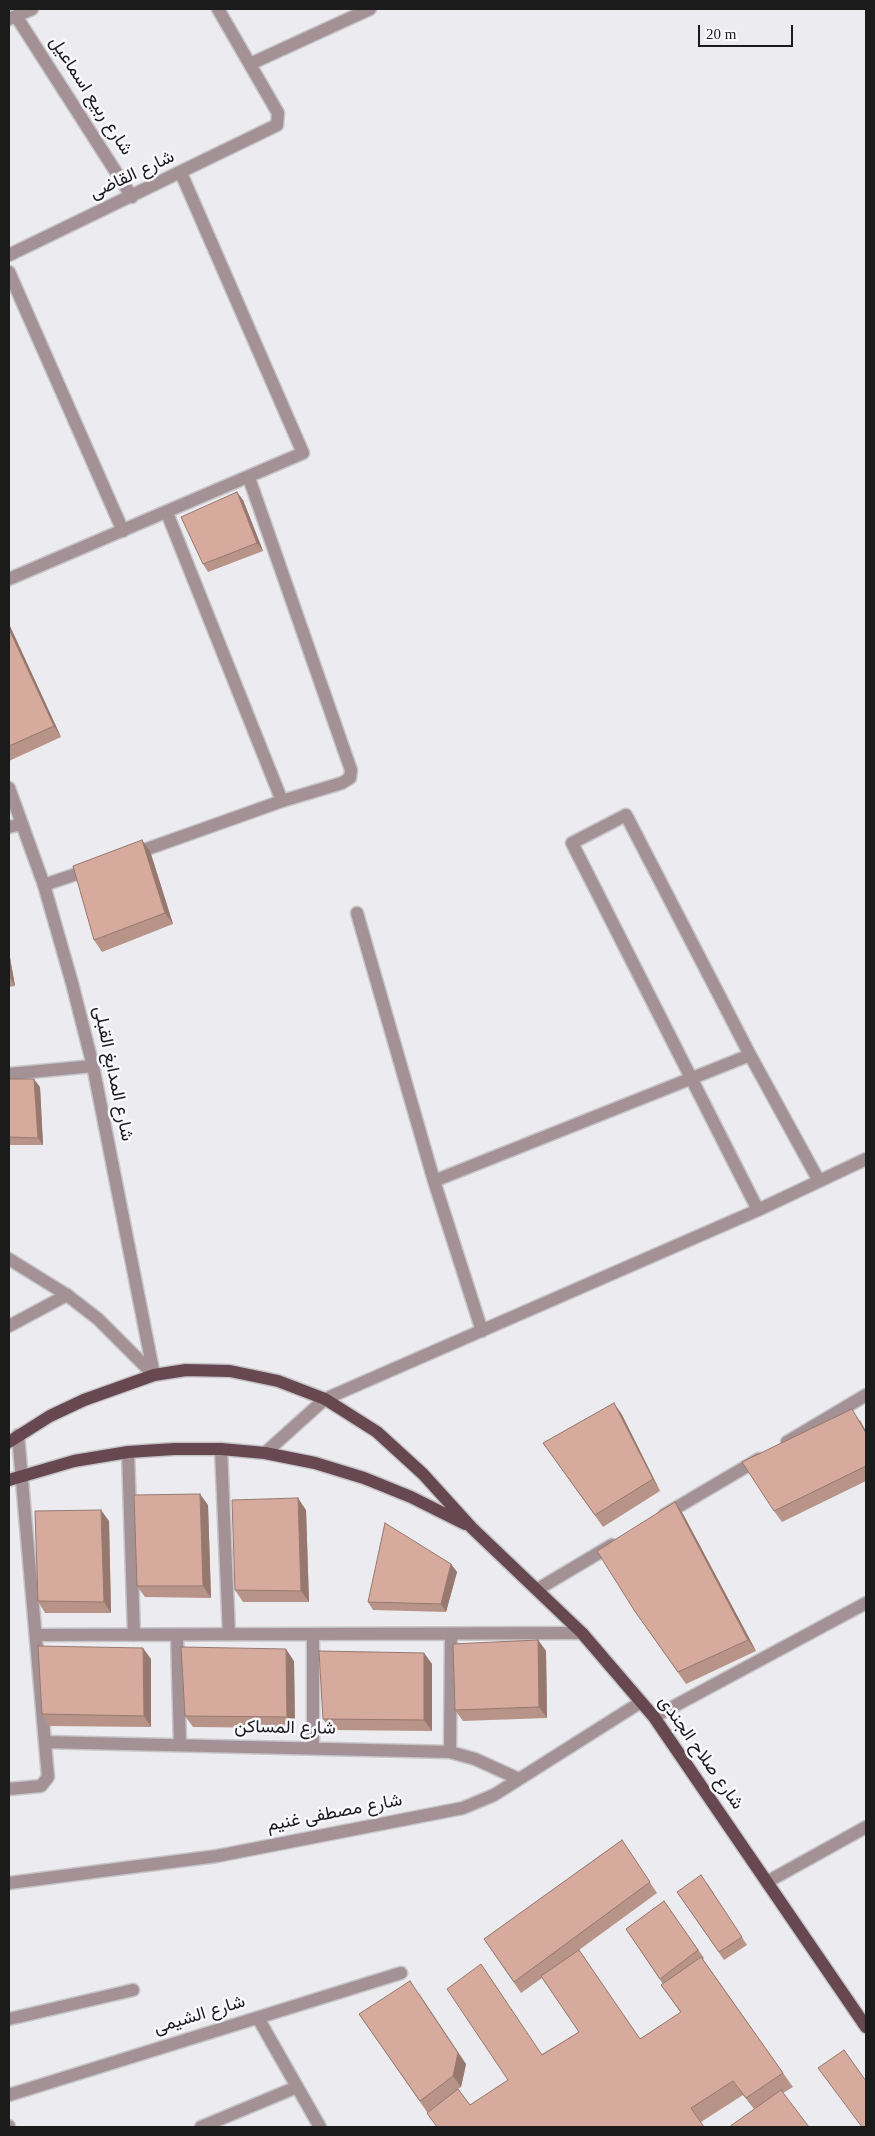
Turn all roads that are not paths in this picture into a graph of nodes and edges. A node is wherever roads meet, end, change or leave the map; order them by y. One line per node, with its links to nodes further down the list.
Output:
1 (32, 9): 4 (street)
2 (218, 9): 5 (street)
3 (370, 9): 5 (street)
4 (12, 17): 7 (street, شارع ربيع اسماعيل)
5 (250, 64): 6 (street, شارع القاضى)
6 (182, 173): 7 (street, شارع القاضى); 10 (street)
7 (132, 197): 8 (street, شارع القاضى)
8 (9, 255)
9 (9, 272): 12 (street)
10 (248, 478): 11 (street); 15 (street)
11 (167, 513): 12 (street); 15 (street)
12 (123, 531): 13 (street)
13 (9, 579)
14 (9, 788): 16 (street, شارع المدابغ القبلى)
15 (282, 801): 17 (street)
16 (15, 826): 19 (street, شارع المدابغ القبلى)
17 (117, 859)
18 (99, 866): 19 (street)
19 (44, 885): 22 (street, شارع المدابغ القبلى)
20 (357, 914): 26 (street)
21 (750, 1056): 24 (street); 24 (street); 27 (street)
22 (93, 1066): 23 (street); 33 (street, شارع المدابغ القبلى)
23 (9, 1074)
24 (691, 1079): 26 (street); 28 (street)
25 (866, 1159): 27 (street)
26 (434, 1181): 32 (street)
27 (819, 1182): 28 (street)
28 (758, 1210): 32 (street)
29 (9, 1259): 30 (street)
30 (67, 1295): 31 (street); 33 (street)
31 (9, 1326)
32 (482, 1330): 35 (street)
33 (154, 1375): 35 (main road, شارع صلاح الجندى); 36 (main road, شارع صلاح الجندى)
34 (866, 1395): 42 (street)
35 (325, 1399): 39 (street); 43 (main road, شارع صلاح الجندى)
36 (14, 1439): 40 (street)
37 (221, 1449): 38 (main road, شارع صلاح الجندى); 39 (main road, شارع صلاح الجندى); 50 (street)
38 (128, 1452): 40 (main road, شارع صلاح الجندى); 48 (street)
39 (265, 1453): 43 (main road, شارع صلاح الجندى)
40 (23, 1476): 41 (main road, شارع صلاح الجندى); 53 (street)
41 (9, 1480)
42 (656, 1520)
43 (472, 1528): 45 (main road, شارع صلاح الجندى)
44 (622, 1540): 45 (street)
45 (538, 1589): 47 (main road, شارع صلاح الجندى)
46 (866, 1603): 55 (street)
47 (582, 1633): 52 (street); 54 (main road, شارع صلاح الجندى)
48 (134, 1634): 49 (street); 53 (street)
49 (177, 1634): 50 (street); 57 (street)
50 (229, 1634): 51 (street)
51 (314, 1634): 52 (street); 58 (street)
52 (451, 1634): 59 (street)
53 (36, 1635): 56 (street)
54 (641, 1702): 55 (main road, شارع صلاح الجندى); 60 (street, شارع مصطفى غنيم)
55 (654, 1717): 63 (main road, شارع صلاح الجندى)
56 (45, 1742): 57 (street, شارع المساكن); 61 (street)
57 (180, 1745): 58 (street, شارع المساكن)
58 (314, 1748): 59 (street, شارع المساكن)
59 (450, 1752): 60 (street, شارع المساكن)
60 (519, 1779): 64 (street, شارع مصطفى غنيم)
61 (9, 1789)
62 (866, 1828): 63 (street)
63 (766, 1882): 69 (main road, شارع صلاح الجندى)
64 (9, 1883)
65 (401, 1973): 67 (street, شارع الشيمى)
66 (133, 1990): 68 (street)
67 (258, 2018): 70 (street); 71 (street, شارع الشيمى)
68 (9, 2019)
69 (866, 2027)
70 (297, 2087): 72 (street); 73 (street)
71 (9, 2095)
72 (201, 2127)
73 (320, 2127)

